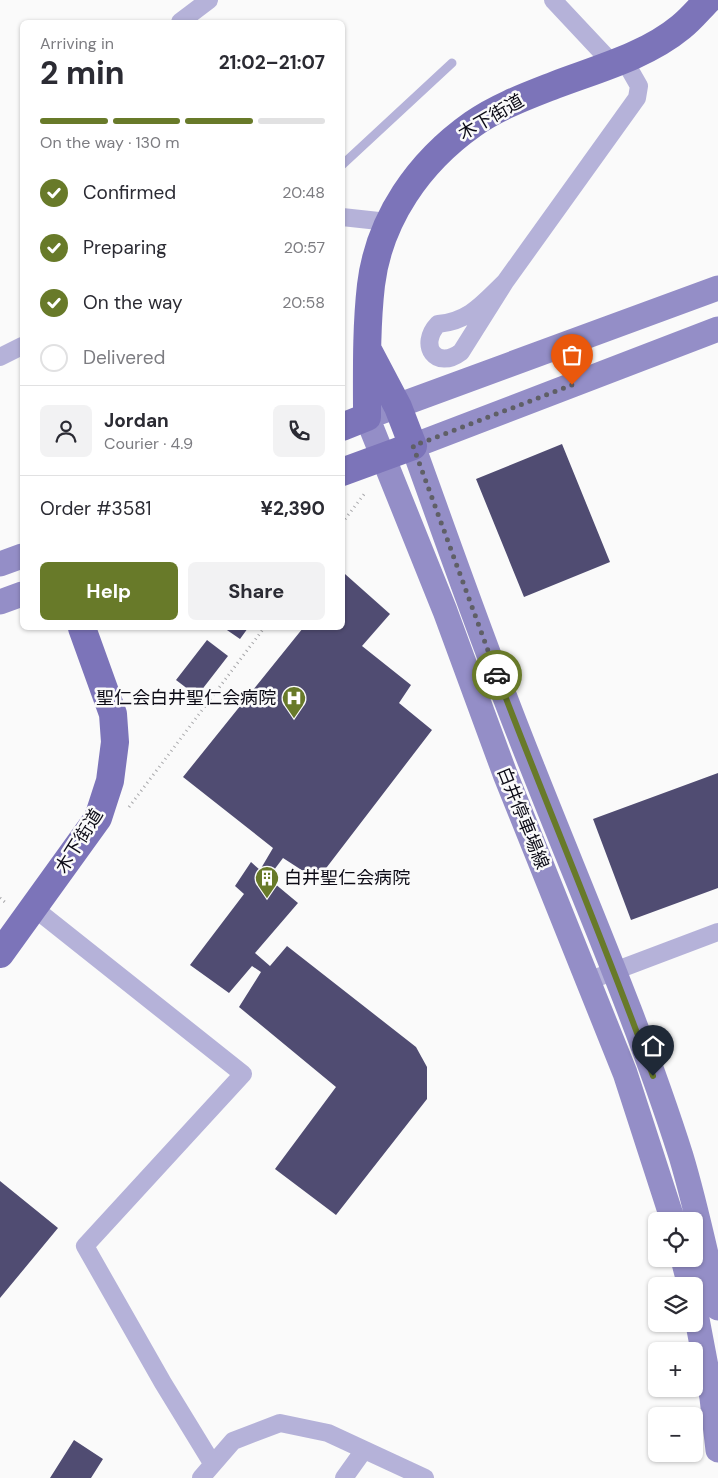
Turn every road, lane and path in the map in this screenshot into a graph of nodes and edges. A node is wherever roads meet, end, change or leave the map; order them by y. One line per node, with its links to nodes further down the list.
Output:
1 (209, 0): 4 (street)
2 (553, 0): 5 (street)
3 (708, 0): 5 (main road, 木下街道)
4 (183, 20)
5 (618, 60): 9 (main road, 木下街道); 10 (street)
6 (452, 63): 7 (lane)
7 (345, 162)
8 (345, 218): 9 (street)
9 (388, 222): 14 (main road, 木下街道)
10 (505, 282): 10 (street)
11 (718, 288): 16 (main road)
12 (718, 329): 18 (main road)
13 (20, 347): 15 (street)
14 (367, 349): 16 (main road); 17 (main road, 木下街道)
15 (0, 357)
16 (398, 407): 17 (main road); 18 (main road)
17 (355, 422): 19 (main road, 白井停車場線)
18 (413, 446): 19 (main road); 33 (main road, 白井停車場線)
19 (384, 456): 20 (main road); 34 (main road, 白井停車場線)
20 (345, 471)
21 (366, 493): 22 (path)
22 (345, 519)
23 (20, 557): 24 (main road)
24 (0, 564)
25 (20, 595): 26 (main road)
26 (0, 602)
27 (83, 630): 30 (main road, 木下街道)
28 (262, 630): 29 (path)
29 (126, 811)
30 (34, 908): 32 (main road, 木下街道); 40 (street)
31 (718, 932): 33 (street)
32 (0, 954)
33 (615, 971): 34 (street); 36 (main road, 白井停車場線)
34 (588, 981): 35 (main road, 白井停車場線)
35 (670, 1212)
36 (718, 1308)
37 (699, 1332): 39 (main road)
38 (364, 1450): 40 (street); 42 (street); 43 (street)
39 (718, 1450)
40 (212, 1463): 41 (street)
41 (202, 1478)
42 (344, 1478)
43 (424, 1478)

